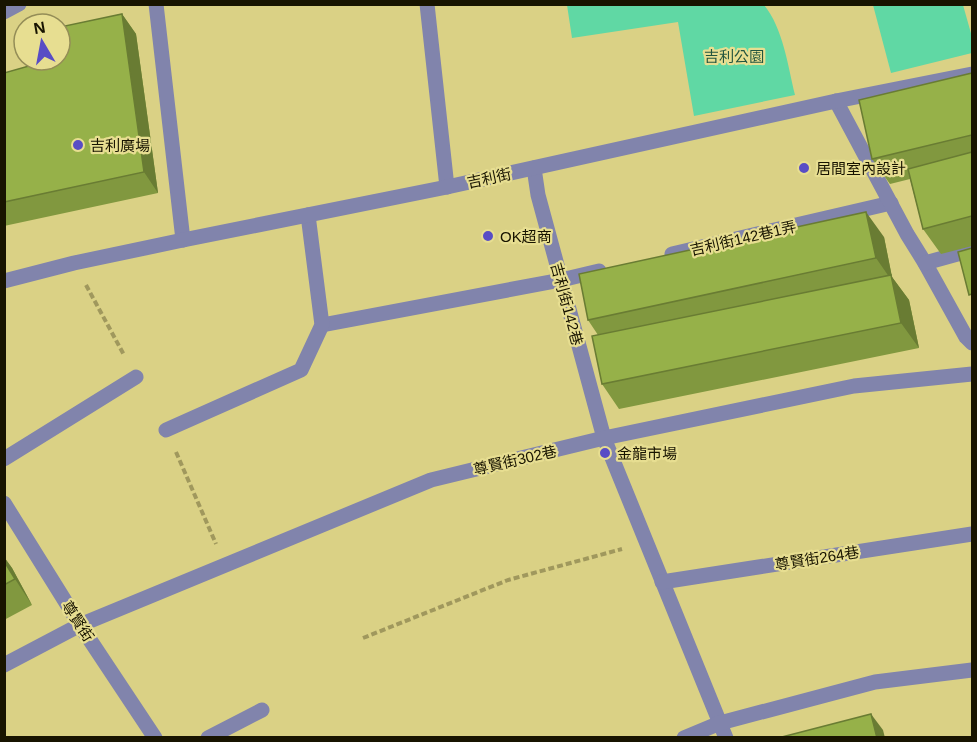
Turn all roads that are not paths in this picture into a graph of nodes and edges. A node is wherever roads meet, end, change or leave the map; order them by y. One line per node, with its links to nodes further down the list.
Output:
1 (19, 4): 4 (street)
2 (156, 4): 11 (street)
3 (427, 4): 8 (street)
4 (4, 12)
5 (972, 74): 6 (street, 吉利街)
6 (836, 101): 7 (street, 吉利街); 9 (street)
7 (534, 168): 8 (street, 吉利街); 16 (street, 吉利街142巷)
8 (447, 187): 10 (street, 吉利街)
9 (891, 203): 13 (street, 吉利街142巷1弄); 14 (street)
10 (308, 215): 11 (street, 吉利街); 18 (street)
11 (183, 240): 17 (street, 吉利街)
12 (972, 250): 14 (street)
13 (663, 256)
14 (925, 263): 19 (street)
15 (618, 267): 16 (street)
16 (561, 280): 18 (street); 23 (street, 吉利街142巷)
17 (4, 281)
18 (322, 325): 22 (street)
19 (972, 344)
20 (972, 374): 23 (street, 尊賢街302巷)
21 (136, 377): 24 (street)
22 (166, 430)
23 (604, 438): 27 (street); 28 (street, 尊賢街302巷)
24 (4, 459)
25 (4, 503): 28 (street, 尊賢街)
26 (972, 534): 27 (street, 尊賢街264巷)
27 (662, 582): 32 (street)
28 (80, 625): 29 (street, 尊賢街302巷); 33 (street, 尊賢街)
29 (4, 665)
30 (972, 669): 32 (street)
31 (262, 710): 34 (street)
32 (723, 730): 35 (street)
33 (155, 738)
34 (208, 738)
35 (684, 738)

